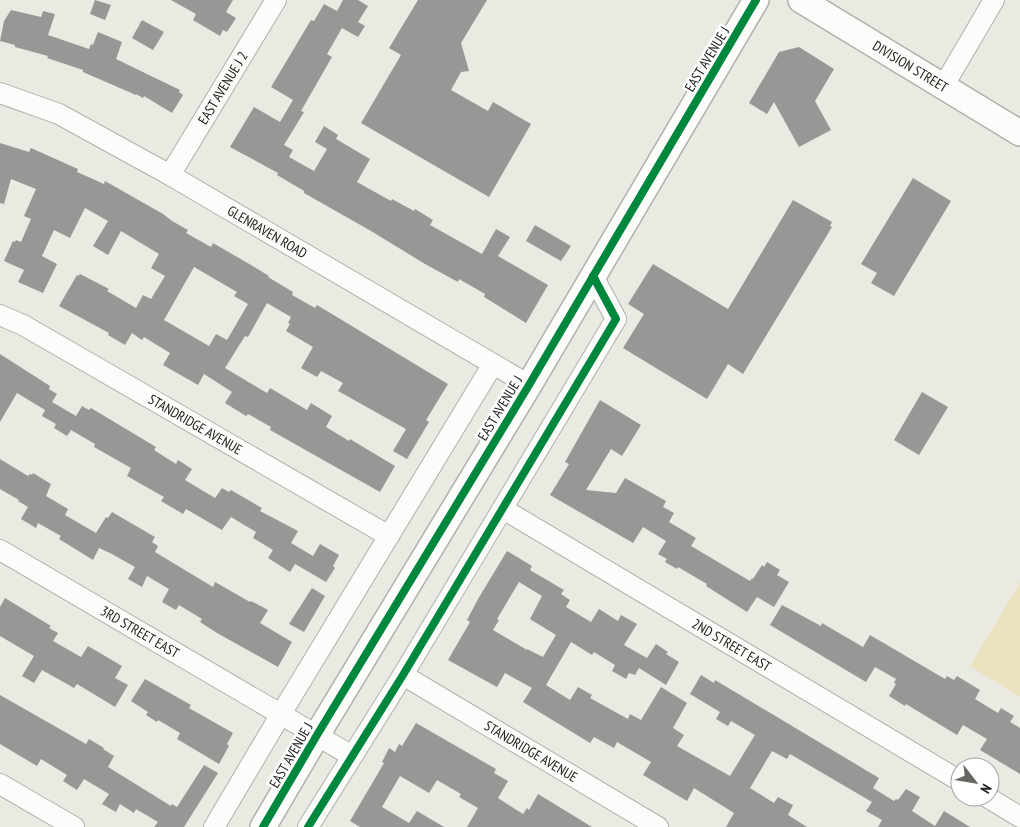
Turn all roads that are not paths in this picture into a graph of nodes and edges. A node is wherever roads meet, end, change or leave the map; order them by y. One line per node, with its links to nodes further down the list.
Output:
1 (276, 0): 8 (street, EAST AVENUE J 2)
2 (756, 0): 9 (main road, EAST AVENUE J)
3 (801, 0): 5 (main road, DIVISION STREET)
4 (994, 0): 5 (street)
5 (943, 87): 7 (main road, DIVISION STREET)
6 (0, 93): 8 (street, GLENRAVEN ROAD)
7 (1020, 133)
8 (170, 175): 11 (street, GLENRAVEN ROAD)
9 (593, 276): 12 (main road, EAST AVENUE J); 13 (street)
10 (0, 315): 14 (street, STANDRIDGE AVENUE)
11 (492, 364): 12 (street, GLENRAVEN ROAD); 14 (street, EAST AVENUE J)
12 (529, 385): 18 (main road, EAST AVENUE J)
13 (503, 508): 16 (street); 20 (street, 2ND STREET EAST)
14 (389, 536): 17 (street, EAST AVENUE J)
15 (0, 550): 17 (street, 3RD STREET EAST)
16 (403, 675): 19 (street); 28 (street, STANDRIDGE AVENUE)
17 (281, 714): 18 (street, 3RD STREET EAST); 25 (street, EAST AVENUE J)
18 (317, 735): 19 (street, 3RD STREET EAST); 26 (main road, EAST AVENUE J)
19 (352, 756): 27 (street)
20 (950, 775)
21 (0, 784): 24 (street)
22 (1000, 805): 23 (street)
23 (1020, 817)
24 (74, 827)
25 (214, 827)
26 (263, 827)
27 (308, 827)
28 (658, 827)

